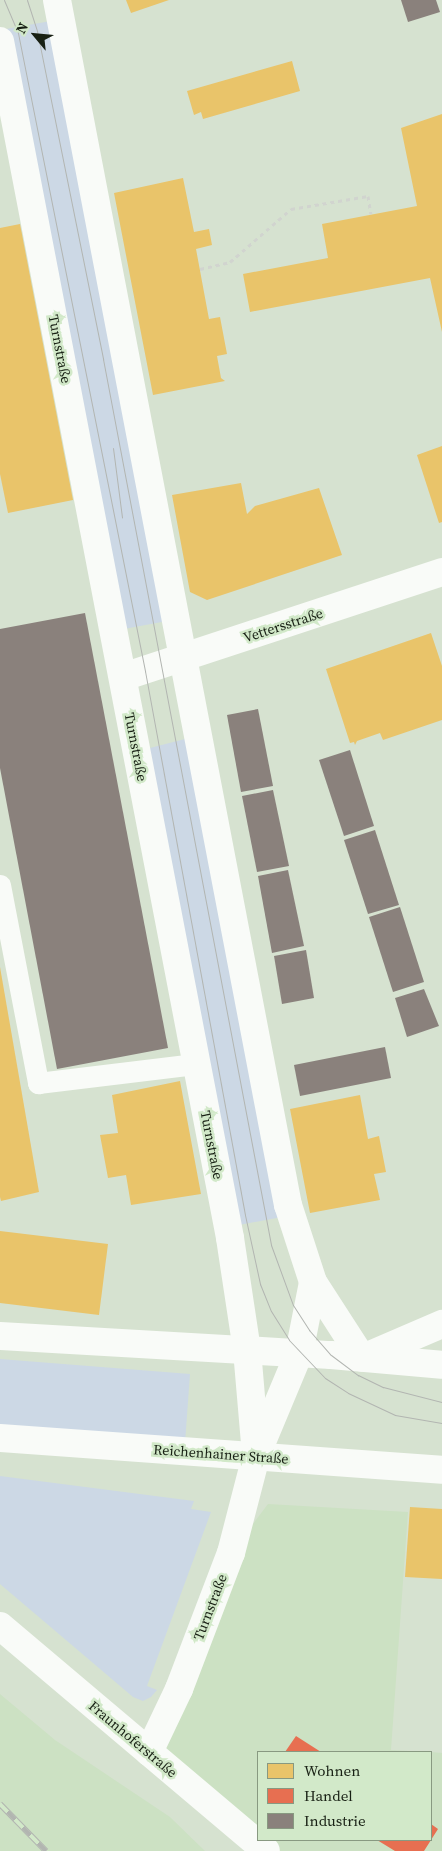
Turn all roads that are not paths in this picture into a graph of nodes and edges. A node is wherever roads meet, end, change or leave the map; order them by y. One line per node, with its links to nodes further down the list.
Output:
1 (57, 0): 4 (street, Turnstraße)
2 (0, 41): 5 (street, Turnstraße)
3 (442, 572): 4 (street, Vettersstraße)
4 (184, 658): 5 (street, Vettersstraße); 8 (street, Turnstraße)
5 (123, 677): 7 (street, Turnstraße)
6 (0, 885): 7 (lane)
7 (195, 1064): 11 (street, Turnstraße)
8 (312, 1282): 12 (street, Turnstraße); 13 (street, Turnstraße)
9 (442, 1324): 13 (street)
10 (0, 1336): 11 (street)
11 (247, 1350): 12 (street); 16 (street, Turnstraße)
12 (299, 1353): 13 (street); 16 (street, Turnstraße)
13 (362, 1358): 14 (street)
14 (442, 1365)
15 (0, 1438): 16 (street, Reichenhainer Straße)
16 (256, 1456): 17 (street, Reichenhainer Straße); 19 (street, Turnstraße)
17 (442, 1470)
18 (0, 1626): 19 (street, Fraunhoferstraße)
19 (149, 1752): 20 (street, Fraunhoferstraße)
20 (266, 1851)

